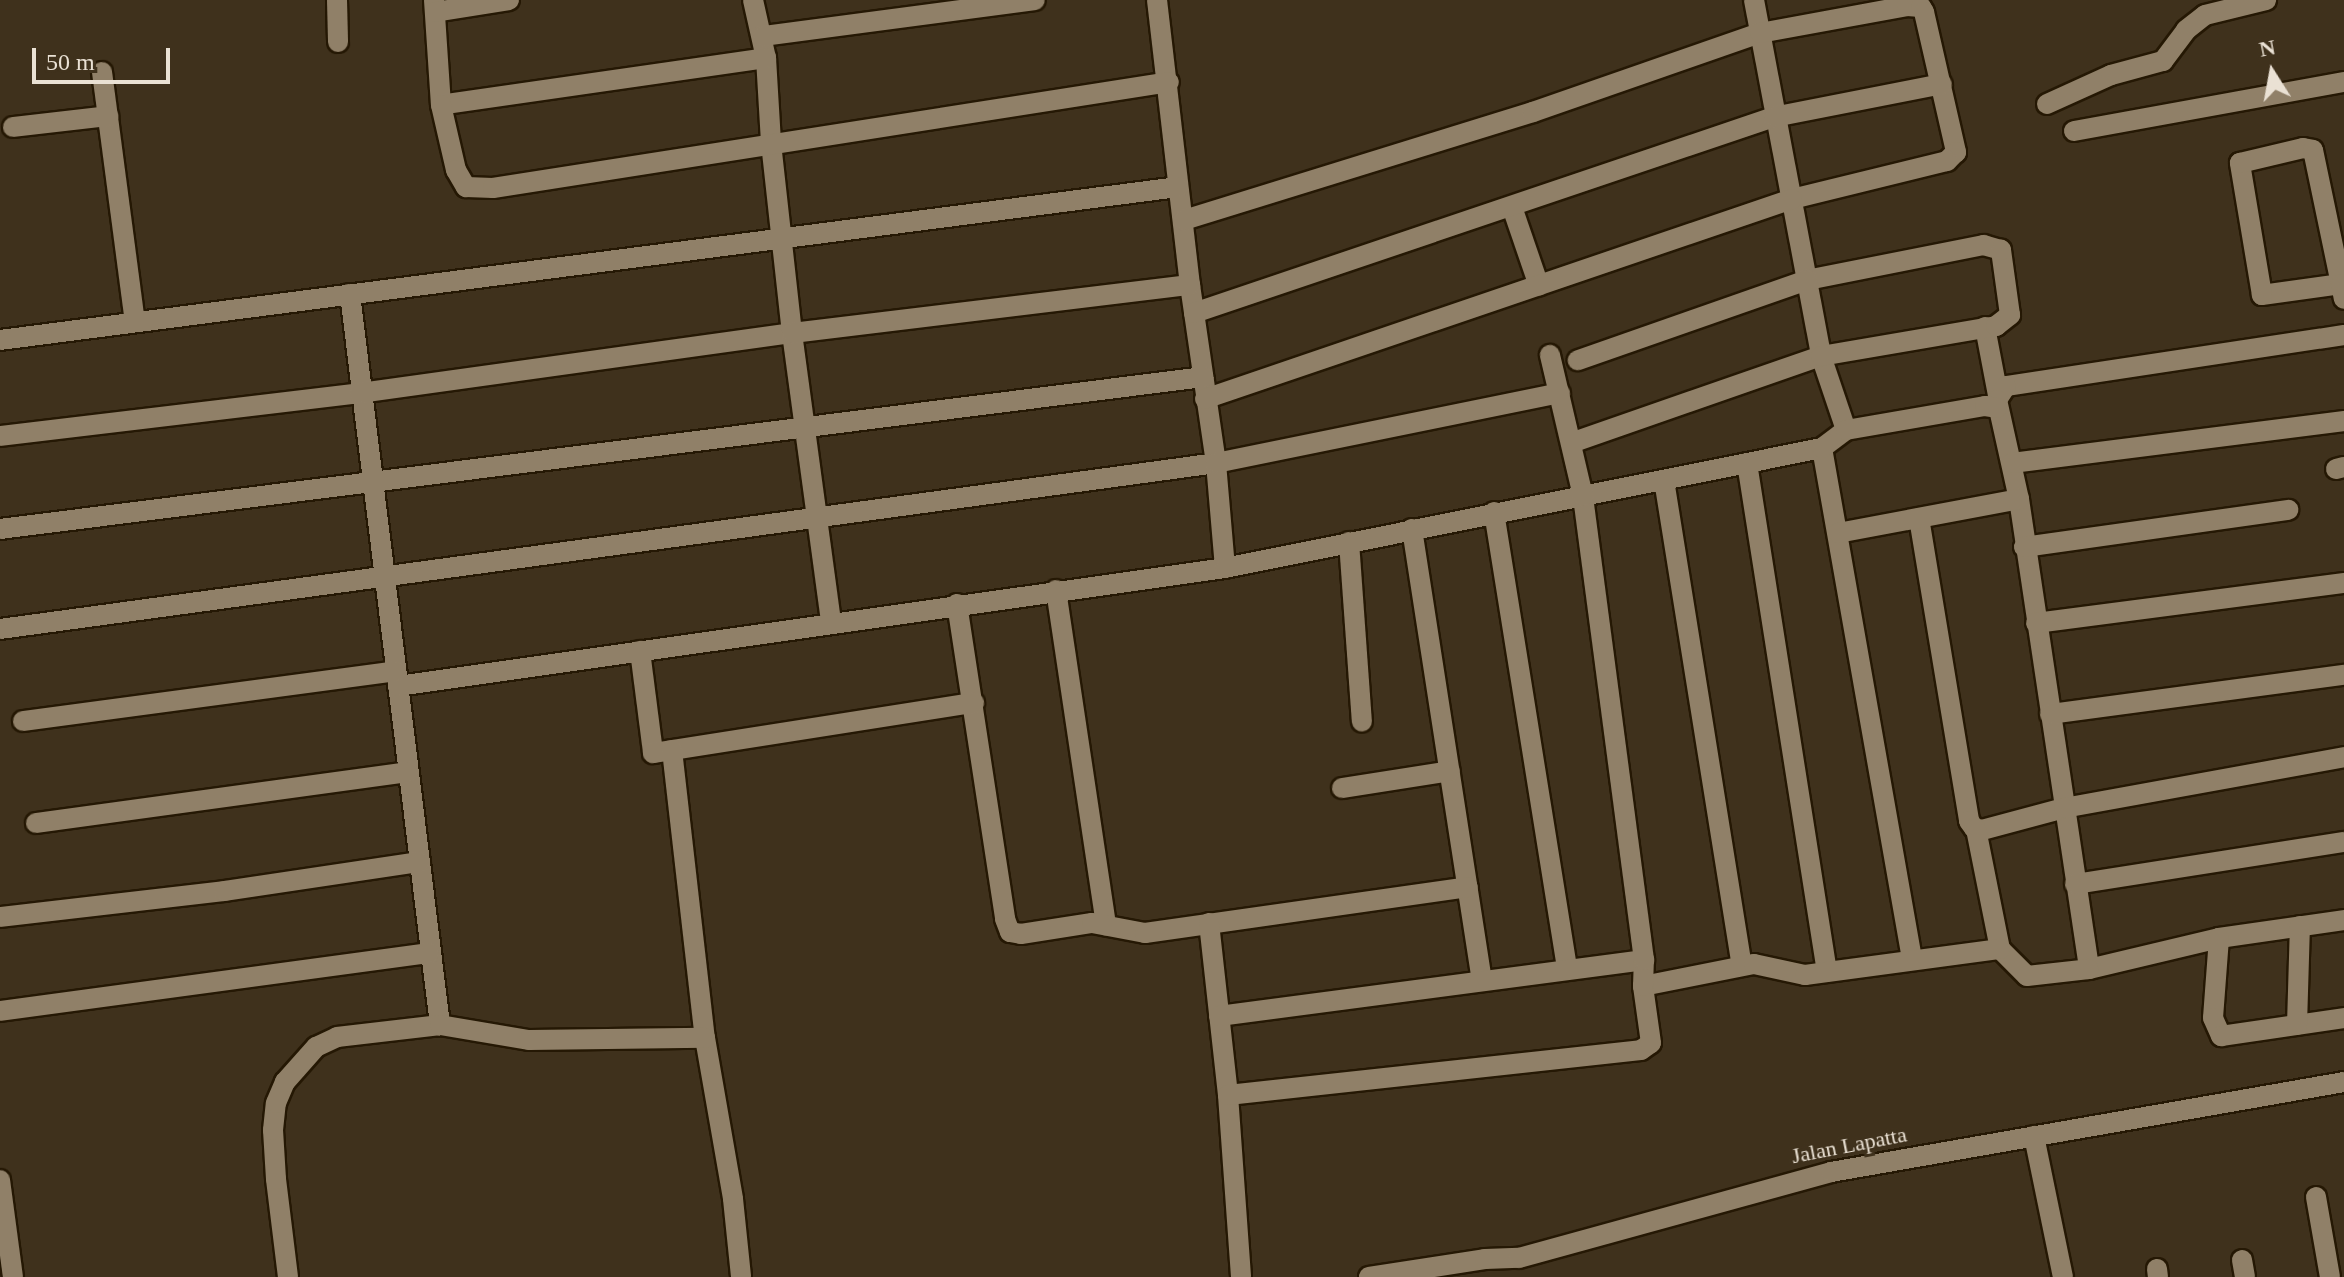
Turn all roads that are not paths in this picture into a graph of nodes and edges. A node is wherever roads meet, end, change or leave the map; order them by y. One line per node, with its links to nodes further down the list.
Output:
1 (337, 0): 11 (street)
2 (509, 0): 8 (street)
3 (753, 0): 10 (street)
4 (1035, 0): 10 (street)
5 (1157, 0): 14 (street)
6 (1754, 0): 9 (street)
7 (2266, 0): 17 (street)
8 (434, 6): 18 (street)
9 (1760, 33): 16 (street); 20 (street); 27 (street)
10 (763, 36): 12 (street)
11 (338, 42)
12 (766, 58): 18 (street); 23 (street)
13 (102, 72): 19 (street)
14 (1169, 82): 23 (street); 24 (street)
15 (2344, 82): 22 (street)
16 (1942, 84): 20 (street); 25 (street)
17 (2047, 104)
18 (441, 105): 23 (street)
19 (108, 116): 21 (street); 35 (street)
20 (1774, 117): 25 (street); 26 (street)
21 (13, 127)
22 (2074, 131)
23 (771, 143): 28 (street)
24 (1178, 187): 27 (street); 28 (street)
25 (1792, 199): 29 (street); 31 (street)
26 (1512, 207): 31 (street); 34 (street)
27 (1184, 220): 30 (street)
28 (783, 238): 33 (street); 37 (street)
29 (1807, 280): 36 (street); 41 (street); 42 (street)
30 (1190, 285): 34 (street); 37 (street)
31 (1539, 286): 46 (street)
32 (2343, 292): 32 (street)
33 (350, 294): 35 (street); 44 (street)
34 (1194, 313): 43 (street)
35 (135, 322): 39 (street)
36 (1985, 327): 41 (street); 47 (street)
37 (792, 333): 44 (street); 49 (street)
38 (2344, 335): 47 (street)
39 (0, 340)
40 (1550, 355): 45 (street)
41 (1821, 356): 50 (street); 52 (street)
42 (1578, 360)
43 (1203, 377): 46 (street); 49 (street)
44 (360, 393): 51 (street); 58 (street)
45 (1560, 393): 52 (street); 54 (street)
46 (1205, 399): 54 (street)
47 (1997, 401): 50 (street); 56 (street)
48 (2344, 421): 56 (street)
49 (805, 427): 58 (street); 64 (street)
50 (1846, 430): 53 (street)
51 (0, 436)
52 (1571, 443): 59 (street)
53 (1822, 448): 55 (street); 67 (street)
54 (1216, 463): 64 (street); 70 (street)
55 (1747, 463): 57 (street); 110 (street)
56 (2012, 463): 60 (street)
57 (1664, 480): 59 (street); 107 (street)
58 (372, 484): 65 (street); 71 (street)
59 (1583, 496): 62 (street); 106 (street)
60 (2019, 499): 63 (street); 69 (street)
61 (2288, 510): 69 (street)
62 (1494, 512): 66 (street); 108 (street)
63 (1919, 518): 67 (street); 92 (street)
64 (817, 520): 71 (street); 75 (street)
65 (0, 529)
66 (1412, 529): 68 (street); 87 (street)
67 (1838, 533): 105 (street)
68 (1349, 542): 70 (street); 84 (street)
69 (2024, 547): 76 (street)
70 (1225, 568): 73 (street)
71 (384, 578): 77 (street); 80 (street)
72 (2344, 583): 76 (street)
73 (1056, 590): 74 (street); 100 (street)
74 (957, 604): 75 (street); 81 (street)
75 (831, 623): 78 (street)
76 (2036, 623): 82 (street)
77 (0, 629)
78 (640, 651): 80 (street); 85 (street)
79 (2344, 675): 82 (street)
80 (397, 678): 83 (street); 88 (street)
81 (974, 703): 85 (street); 100 (street)
82 (2050, 714): 90 (street)
83 (23, 721)
84 (1362, 722)
85 (672, 750): 118 (street)
86 (2344, 757): 90 (street)
87 (1450, 771): 89 (street); 96 (street)
88 (409, 772): 91 (street); 94 (street)
89 (1342, 788)
90 (2064, 808): 92 (street); 95 (street)
91 (36, 823)
92 (1976, 829): 103 (street)
93 (2344, 842): 95 (street)
94 (420, 862): 97 (street); 104 (street)
95 (2075, 884): 109 (street)
96 (1468, 887): 99 (street); 111 (street)
97 (0, 917)
98 (2344, 920): 101 (street)
99 (1209, 923): 100 (street); 114 (street)
100 (1106, 925)
101 (2300, 926): 102 (street); 117 (street)
102 (2219, 938): 109 (street); 117 (street)
103 (2000, 949): 105 (street); 109 (street)
104 (429, 953): 113 (street); 116 (street)
105 (1912, 959): 110 (street)
106 (1644, 960): 108 (street); 112 (street)
107 (1742, 966): 110 (street); 112 (street)
108 (1567, 969): 111 (street)
109 (2089, 969)
110 (1827, 972)
111 (1482, 980): 114 (street)
112 (1643, 986): 120 (street)
113 (0, 1011)
114 (1219, 1016): 120 (street)
115 (2344, 1018): 117 (street)
116 (440, 1025): 118 (street); 126 (street)
117 (2297, 1025)
118 (705, 1038): 127 (street)
119 (2344, 1082): 121 (street, Jalan Lapatta)
120 (1228, 1095): 128 (street)
121 (2034, 1136): 124 (street, Jalan Lapatta); 130 (street)
122 (0, 1180): 125 (street)
123 (2316, 1197): 131 (street)
124 (1486, 1268): 129 (street, Jalan Lapatta)
125 (13, 1277)
126 (288, 1277)
127 (741, 1277)
128 (1241, 1277)
129 (1369, 1277)
130 (2063, 1277)
131 (2330, 1277)

